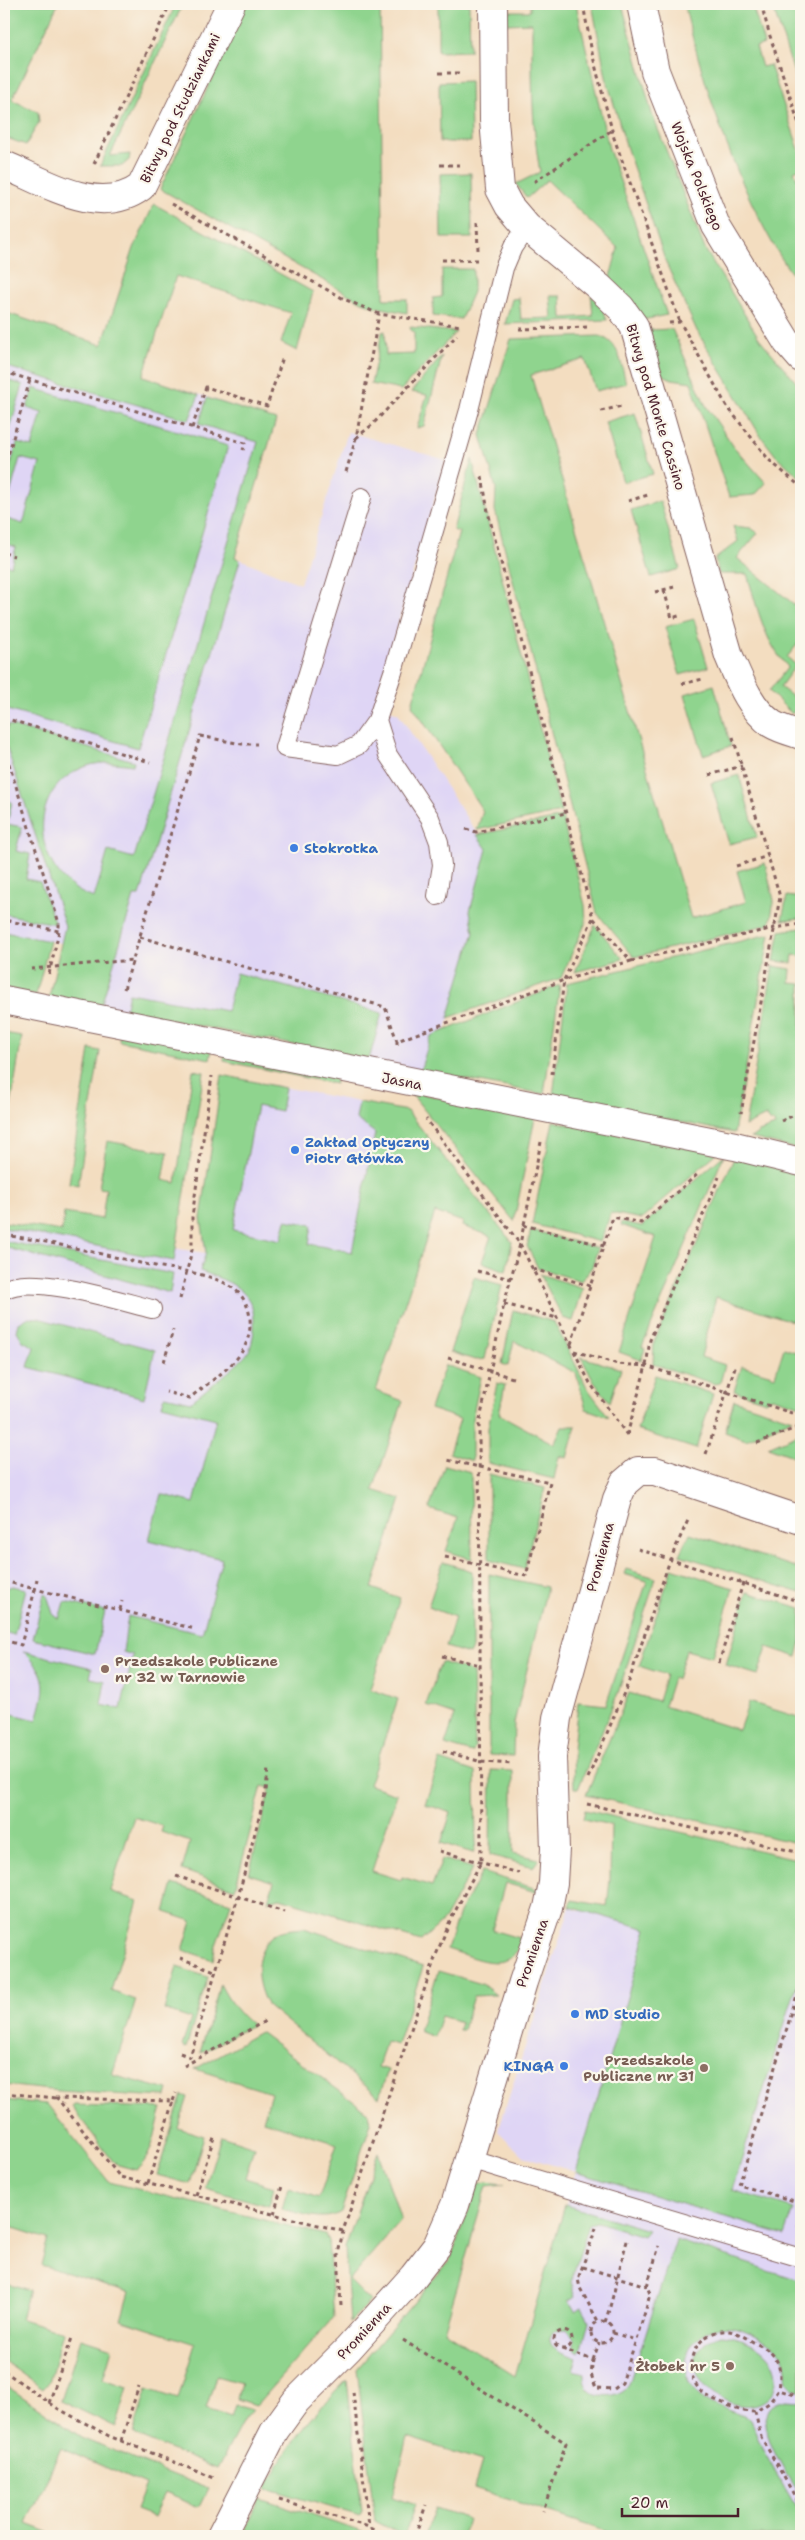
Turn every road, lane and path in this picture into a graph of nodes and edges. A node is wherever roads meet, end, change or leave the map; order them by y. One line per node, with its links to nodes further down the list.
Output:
1 (170, 4): 12 (path)
2 (231, 4): 13 (street, Bitwy pod Studziankami)
3 (493, 4): 14 (street, Bitwy pod Monte Cassino)
4 (583, 4): 7 (path)
5 (641, 4): 27 (street, Wojska Polskiego)
6 (761, 4): 8 (path)
7 (612, 130): 14 (path); 21 (path)
8 (801, 130)
9 (4, 165): 13 (street, Bitwy pod Studziankami)
10 (440, 165): 11 (path)
11 (467, 165)
12 (91, 171)
13 (141, 187): 23 (path)
14 (508, 206): 16 (street, Bitwy pod Monte Cassino); 17 (path)
15 (477, 219): 17 (path)
16 (527, 227): 24 (street, Bitwy pod Monte Cassino); 25 (lane)
17 (478, 228): 19 (path)
18 (442, 260): 19 (path)
19 (478, 260): 20 (path)
20 (478, 268)
21 (680, 322): 24 (path); 35 (path)
22 (468, 323): 23 (path)
23 (464, 326): 31 (path)
24 (634, 326): 25 (path); 46 (street, Bitwy pod Monte Cassino)
25 (490, 330): 44 (lane)
26 (283, 357): 30 (path)
27 (801, 358)
28 (4, 372): 29 (path)
29 (30, 380): 30 (path); 34 (path)
30 (192, 428): 32 (path)
31 (356, 438)
32 (243, 450)
33 (480, 468): 52 (path)
34 (4, 469)
35 (801, 487)
36 (362, 497): 48 (lane)
37 (4, 553): 38 (path)
38 (14, 556)
39 (664, 590): 40 (path)
40 (689, 614)
41 (707, 678): 42 (path)
42 (682, 684)
43 (4, 718): 49 (path)
44 (377, 720): 48 (lane); 56 (lane)
45 (732, 730): 50 (path)
46 (801, 735)
47 (4, 748): 61 (path)
48 (285, 748): 62 (path)
49 (150, 762)
50 (742, 766): 51 (path); 54 (path)
51 (709, 775)
52 (566, 813): 53 (path); 57 (path)
53 (476, 832)
54 (768, 856): 55 (path); 60 (path)
55 (736, 866)
56 (436, 896)
57 (593, 918): 64 (path); 67 (path)
58 (4, 920): 61 (path)
59 (801, 924): 60 (path)
60 (774, 928): 64 (path); 75 (path)
61 (59, 930): 65 (path)
62 (140, 937): 63 (path); 71 (path)
63 (133, 960): 65 (path); 70 (path)
64 (631, 962): 67 (path)
65 (50, 966): 66 (path); 69 (path)
66 (22, 971)
67 (564, 980): 71 (path); 74 (path)
68 (4, 1000): 69 (street, Jasna)
69 (41, 1008): 70 (street, Jasna)
70 (115, 1022): 72 (street, Jasna)
71 (397, 1040): 73 (path)
72 (216, 1043): 73 (street, Jasna); 86 (path)
73 (397, 1080): 74 (street, Jasna); 78 (path)
74 (548, 1108): 75 (street, Jasna); 77 (path)
75 (735, 1146): 76 (street, Jasna); 79 (path); 95 (path)
76 (801, 1162)
77 (524, 1225): 78 (path); 79 (path)
78 (520, 1244): 80 (path); 82 (path)
79 (604, 1246): 83 (path)
80 (532, 1269): 83 (path); 88 (path)
81 (477, 1271): 82 (path)
82 (511, 1279): 85 (path)
83 (590, 1286): 90 (path)
84 (4, 1290): 87 (lane)
85 (504, 1304): 88 (path); 96 (path)
86 (178, 1306)
87 (152, 1309)
88 (557, 1318): 90 (path)
89 (174, 1324): 93 (path)
90 (570, 1344): 91 (path)
91 (573, 1350): 95 (path); 95 (path)
92 (448, 1358): 96 (path)
93 (164, 1362)
94 (736, 1364): 98 (path)
95 (646, 1366): 98 (path)
96 (490, 1372): 97 (path); 103 (path)
97 (513, 1378)
98 (727, 1393): 99 (path); 104 (path)
99 (801, 1416)
100 (801, 1426): 101 (path)
101 (756, 1443)
102 (447, 1460): 103 (path)
103 (478, 1466): 108 (path); 108 (path)
104 (704, 1487): 105 (street, Promienna); 107 (path); 131 (street, Promienna)
105 (801, 1520)
106 (445, 1557): 108 (path)
107 (670, 1560): 111 (path); 125 (path)
108 (479, 1566): 120 (path)
109 (37, 1579): 112 (path)
110 (4, 1581): 112 (path)
111 (743, 1583): 114 (path); 119 (path)
112 (35, 1589): 115 (path); 117 (path)
113 (122, 1601): 115 (path)
114 (801, 1602)
115 (120, 1610): 116 (path)
116 (195, 1629)
117 (4, 1640)
118 (442, 1656): 120 (path)
119 (718, 1663)
120 (480, 1665): 122 (path)
121 (442, 1751): 122 (path)
122 (482, 1762): 123 (path); 129 (path)
123 (513, 1764)
124 (268, 1768): 132 (path)
125 (585, 1785)
126 (578, 1802): 128 (path)
127 (439, 1850): 129 (path)
128 (801, 1853)
129 (481, 1862): 131 (path); 153 (path)
130 (176, 1876): 132 (path)
131 (553, 1883): 145 (street, Promienna)
132 (238, 1898): 133 (path); 135 (path)
133 (284, 1912)
134 (180, 1958): 135 (path)
135 (215, 1971): 139 (path)
136 (801, 1982): 149 (path)
137 (267, 2020): 139 (path)
138 (180, 2053): 139 (path)
139 (190, 2056)
140 (4, 2093): 142 (path)
141 (176, 2093): 143 (path)
142 (57, 2098): 143 (path); 146 (path)
143 (173, 2100): 146 (path)
144 (215, 2134): 148 (path)
145 (469, 2159): 151 (lane); 163 (street, Promienna)
146 (148, 2183): 148 (path)
147 (282, 2186): 150 (path)
148 (196, 2195): 150 (path)
149 (801, 2203)
150 (274, 2214): 153 (path)
151 (667, 2219): 158 (path); 159 (lane)
152 (603, 2230): 160 (path)
153 (343, 2231): 170 (path)
154 (620, 2235): 155 (path)
155 (628, 2238): 156 (path); 161 (path)
156 (635, 2240)
157 (651, 2245): 158 (path)
158 (659, 2247): 162 (path)
159 (801, 2258)
160 (582, 2267): 161 (path); 164 (path)
161 (616, 2278): 162 (path); 165 (path)
162 (646, 2286): 168 (path)
163 (373, 2321): 170 (street, Promienna); 183 (path)
164 (598, 2321): 165 (path); 169 (path)
165 (605, 2322): 166 (path)
166 (613, 2333): 168 (path); 169 (path)
167 (73, 2335): 177 (path)
168 (636, 2340): 172 (path)
169 (599, 2343): 172 (path)
170 (348, 2349): 180 (street, Promienna); 184 (path)
171 (562, 2349): 171 (path); 172 (path)
172 (593, 2360)
173 (4, 2371): 177 (path)
174 (139, 2386): 179 (path)
175 (779, 2390): 176 (path); 178 (path); 178 (path)
176 (801, 2396)
177 (49, 2403): 179 (path)
178 (754, 2412): 182 (path)
179 (121, 2441): 180 (path)
180 (245, 2489): 184 (path); 185 (street, Promienna)
181 (426, 2505): 187 (path)
182 (801, 2507)
183 (543, 2511)
184 (369, 2527): 186 (path)
185 (221, 2536)
186 (386, 2536)
187 (415, 2536)

